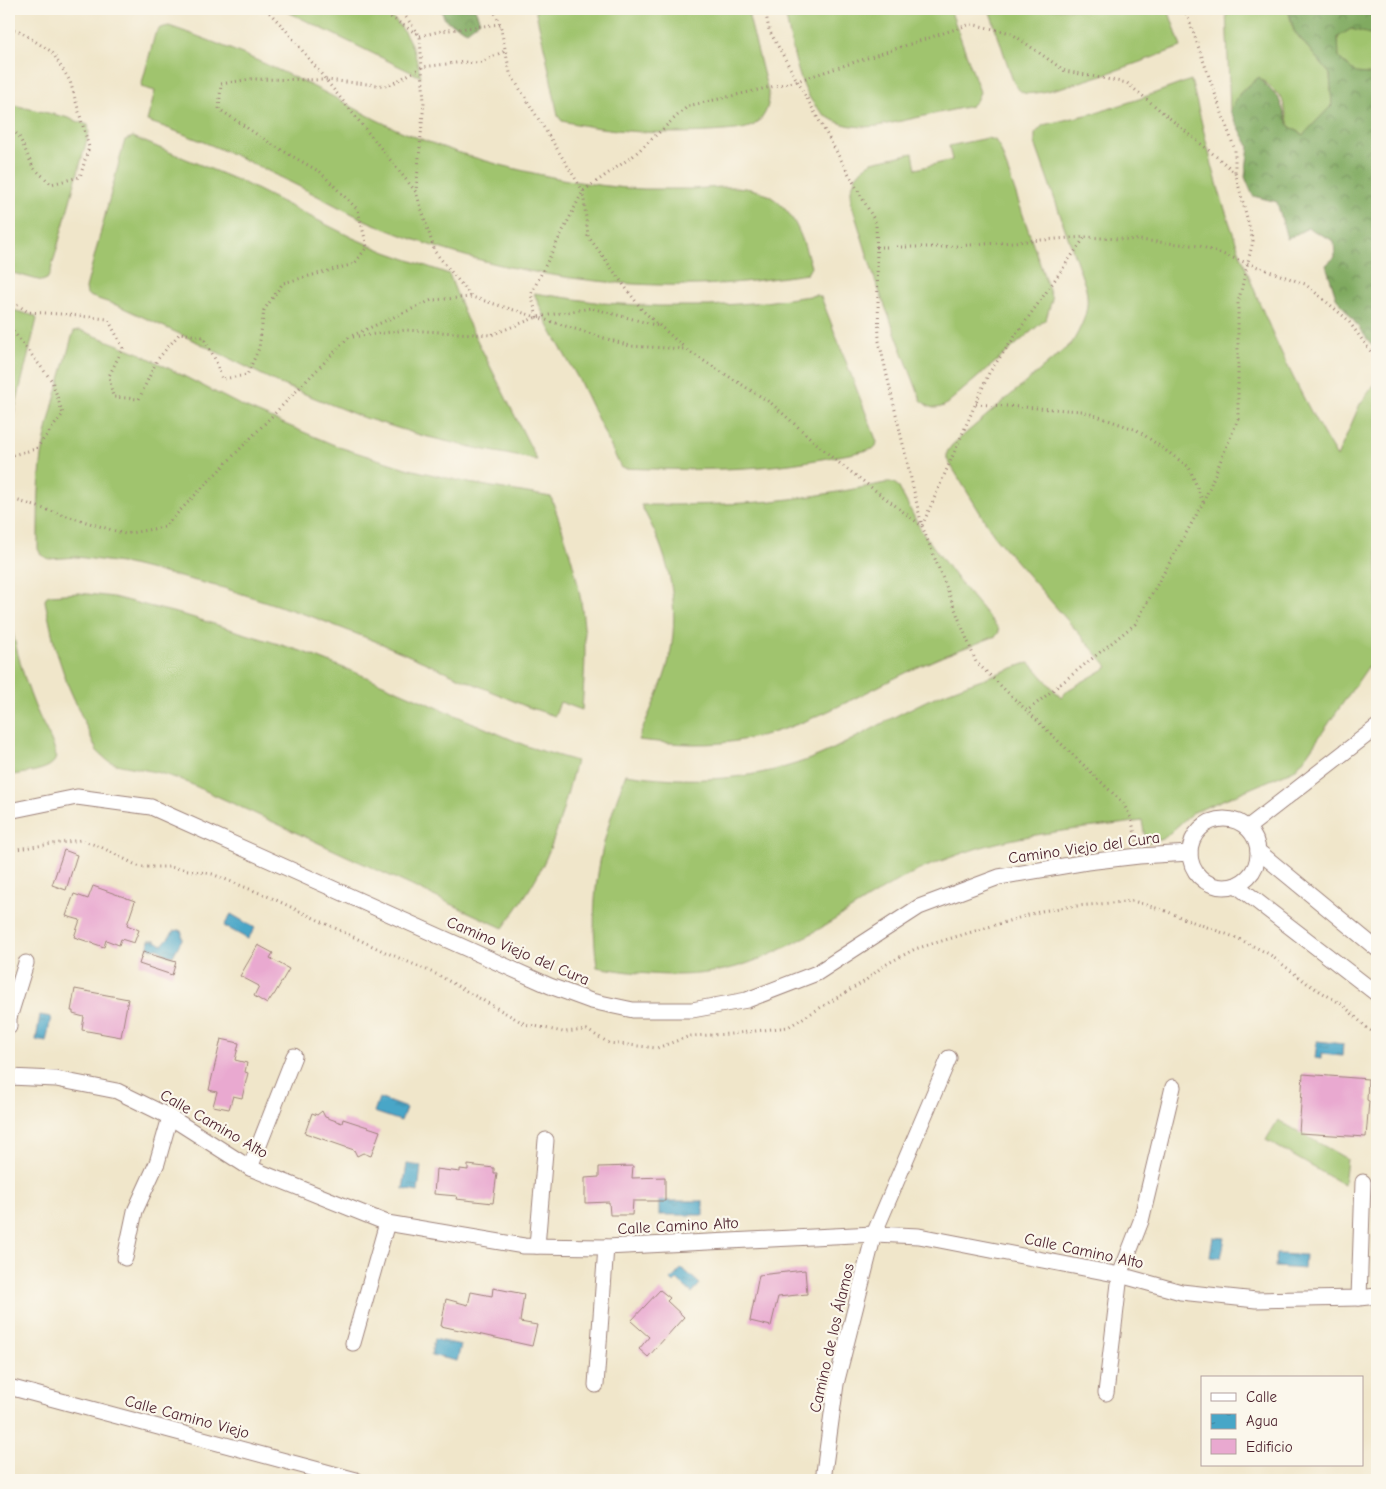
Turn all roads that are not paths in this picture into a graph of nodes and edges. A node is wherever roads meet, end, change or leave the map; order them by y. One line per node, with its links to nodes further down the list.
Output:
1 (1377, 727): 3 (street)
2 (9, 812): 5 (street, Camino Viejo del Cura)
3 (1247, 828): 4 (street); 5 (street)
4 (1258, 851): 6 (street); 7 (street)
5 (1190, 853): 6 (street)
6 (1236, 885): 9 (street)
7 (1377, 949)
8 (26, 963): 10 (street)
9 (1377, 994)
10 (9, 1027)
11 (294, 1056): 17 (street)
12 (949, 1058): 20 (street, Camino de los Álamos)
13 (9, 1077): 15 (street, Calle Camino Alto)
14 (1173, 1087): 24 (street)
15 (170, 1116): 17 (street, Calle Camino Alto); 23 (street)
16 (546, 1140): 21 (street)
17 (250, 1168): 19 (street, Calle Camino Alto)
18 (1363, 1182): 26 (street)
19 (387, 1223): 21 (street, Calle Camino Alto); 27 (street)
20 (874, 1234): 22 (street, Calle Camino Alto); 24 (street, Calle Camino Alto); 32 (street, Camino de los Álamos)
21 (537, 1246): 22 (street, Calle Camino Alto)
22 (606, 1247): 28 (street)
23 (125, 1258)
24 (1120, 1275): 26 (street, Calle Camino Alto); 30 (street)
25 (1377, 1296): 26 (street, Calle Camino Alto)
26 (1359, 1298)
27 (353, 1343)
28 (596, 1385)
29 (9, 1387): 31 (street, Calle Camino Viejo)
30 (1106, 1392)
31 (356, 1480)
32 (823, 1480)

